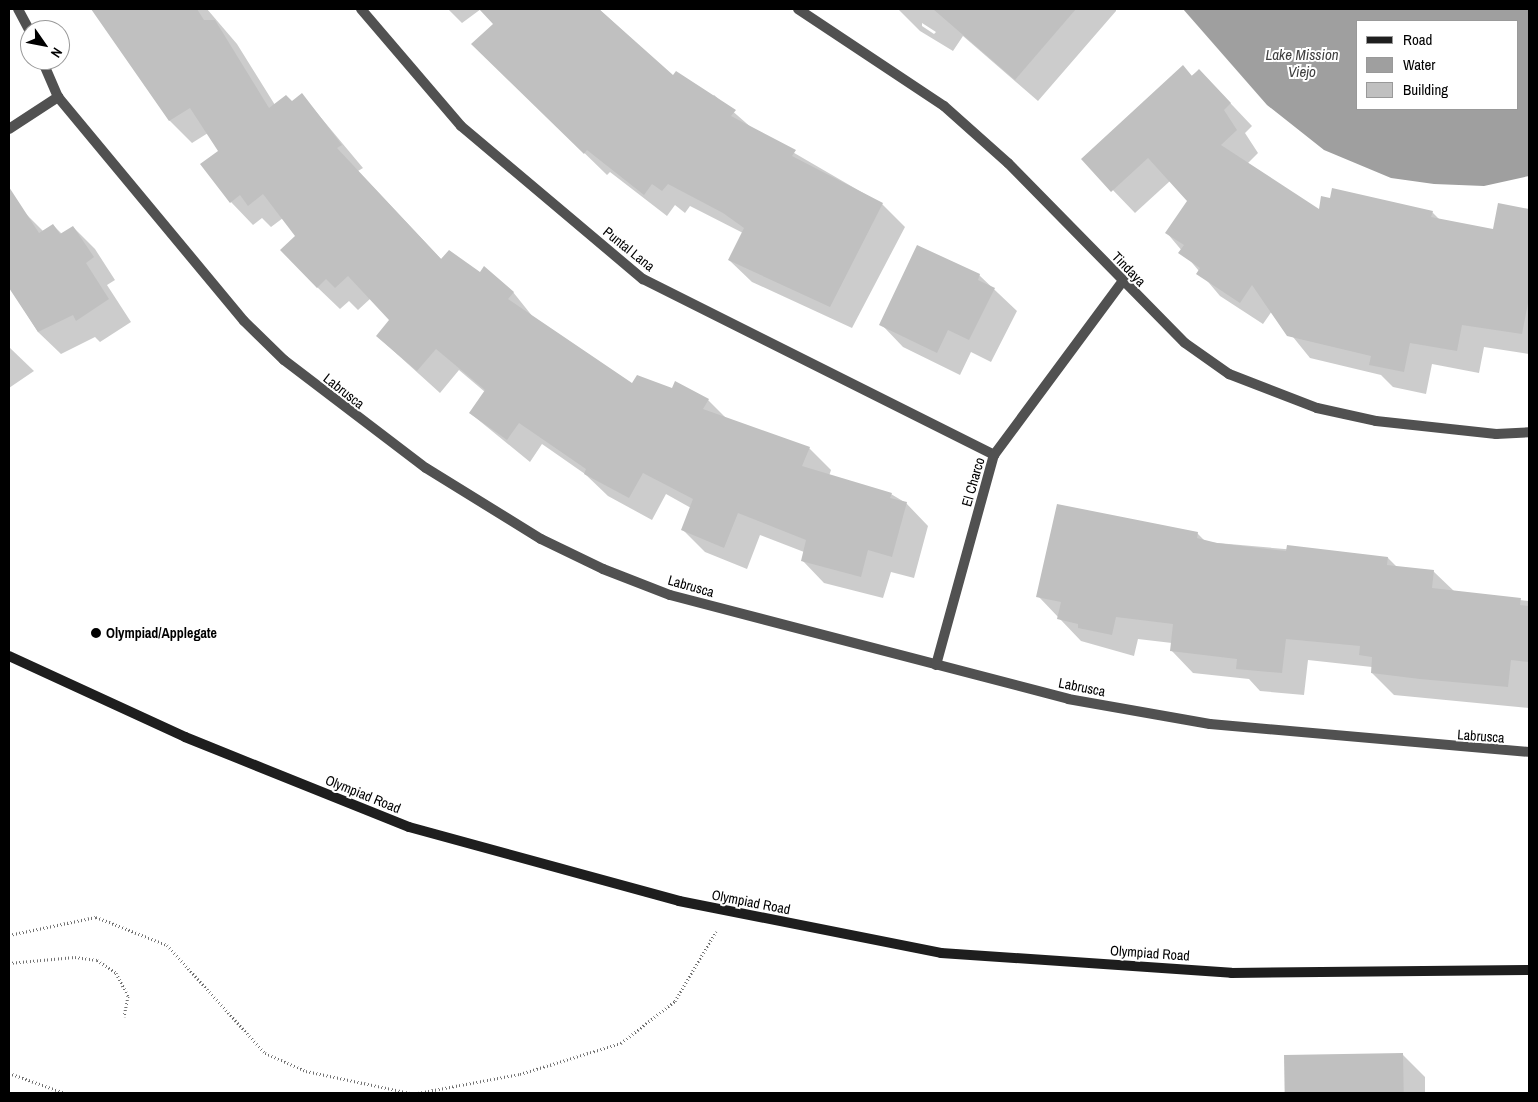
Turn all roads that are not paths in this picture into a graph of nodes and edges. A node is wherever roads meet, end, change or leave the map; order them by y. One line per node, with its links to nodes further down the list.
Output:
1 (361, 9): 8 (street, Puntal Lana)
2 (798, 9): 6 (street, Tindaya)
3 (46, 70): 4 (street, Labrusca)
4 (58, 97): 5 (street); 10 (street, Labrusca)
5 (9, 129)
6 (1122, 282): 7 (street, Tindaya); 8 (street, El Charco)
7 (1529, 432)
8 (994, 455): 10 (street, El Charco)
9 (9, 656): 12 (main road, Olympiad Road)
10 (936, 665): 11 (street, Labrusca)
11 (1529, 752)
12 (1529, 970)

